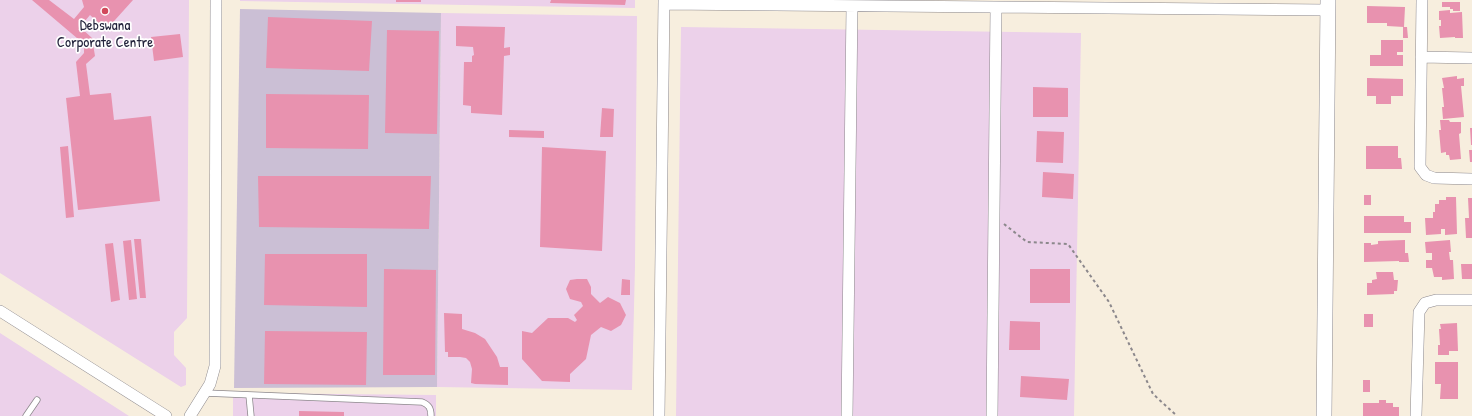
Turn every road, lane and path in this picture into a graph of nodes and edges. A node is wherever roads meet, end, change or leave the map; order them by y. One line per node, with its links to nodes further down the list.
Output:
1 (216, 0): 13 (street)
2 (1422, 0): 7 (street)
3 (664, 2): 5 (street); 21 (street)
4 (1328, 5): 6 (street); 25 (main road)
5 (852, 6): 6 (street); 22 (street)
6 (996, 8): 10 (street)
7 (1421, 57): 8 (street); 9 (street)
8 (1472, 58)
9 (1472, 179)
10 (994, 216): 23 (street); 24 (path)
11 (1472, 300): 26 (street)
12 (0, 311): 17 (street)
13 (205, 393): 14 (lane); 18 (street)
14 (249, 395): 19 (lane); 20 (lane)
15 (37, 400): 16 (lane)
16 (26, 416)
17 (166, 416)
18 (190, 416)
19 (250, 416)
20 (431, 416)
21 (659, 416)
22 (847, 416)
23 (992, 416)
24 (1177, 416)
25 (1324, 416)
26 (1416, 416)

